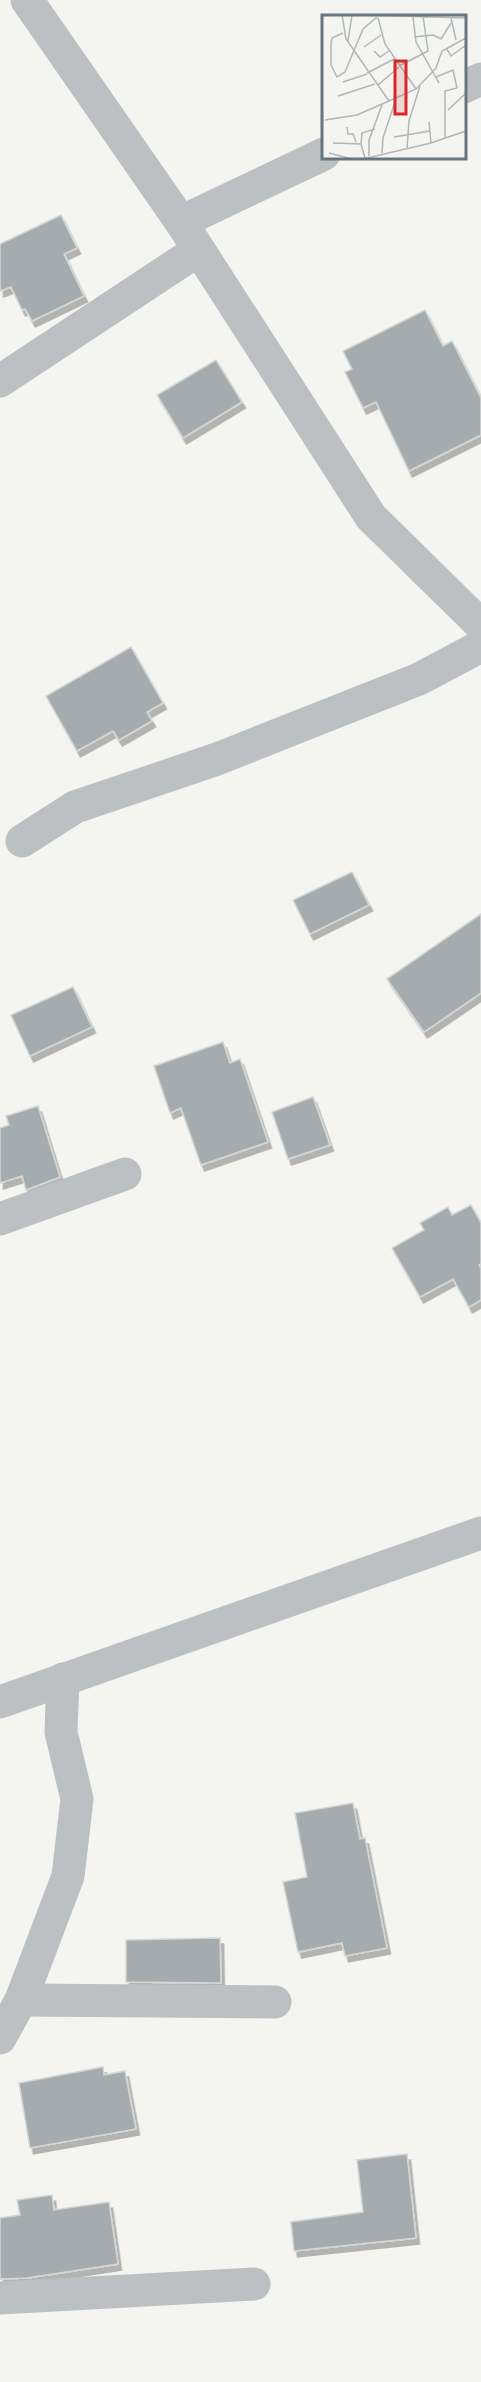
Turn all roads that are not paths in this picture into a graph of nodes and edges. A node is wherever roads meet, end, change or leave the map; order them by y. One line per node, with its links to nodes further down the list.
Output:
1 (27, 0): 5 (street)
2 (481, 79): 3 (street)
3 (466, 86)
4 (322, 155): 5 (street)
5 (181, 222): 6 (street)
6 (197, 250): 7 (street); 8 (street)
7 (0, 381)
8 (481, 625)
9 (481, 646): 10 (street)
10 (22, 841)
11 (125, 1174): 12 (street)
12 (0, 1219)
13 (481, 1533): 14 (street)
14 (63, 1678): 15 (street); 16 (street)
15 (0, 1702)
16 (21, 2000): 17 (street); 18 (street)
17 (275, 2002)
18 (0, 2038)
19 (254, 2284): 20 (street)
20 (0, 2298)

